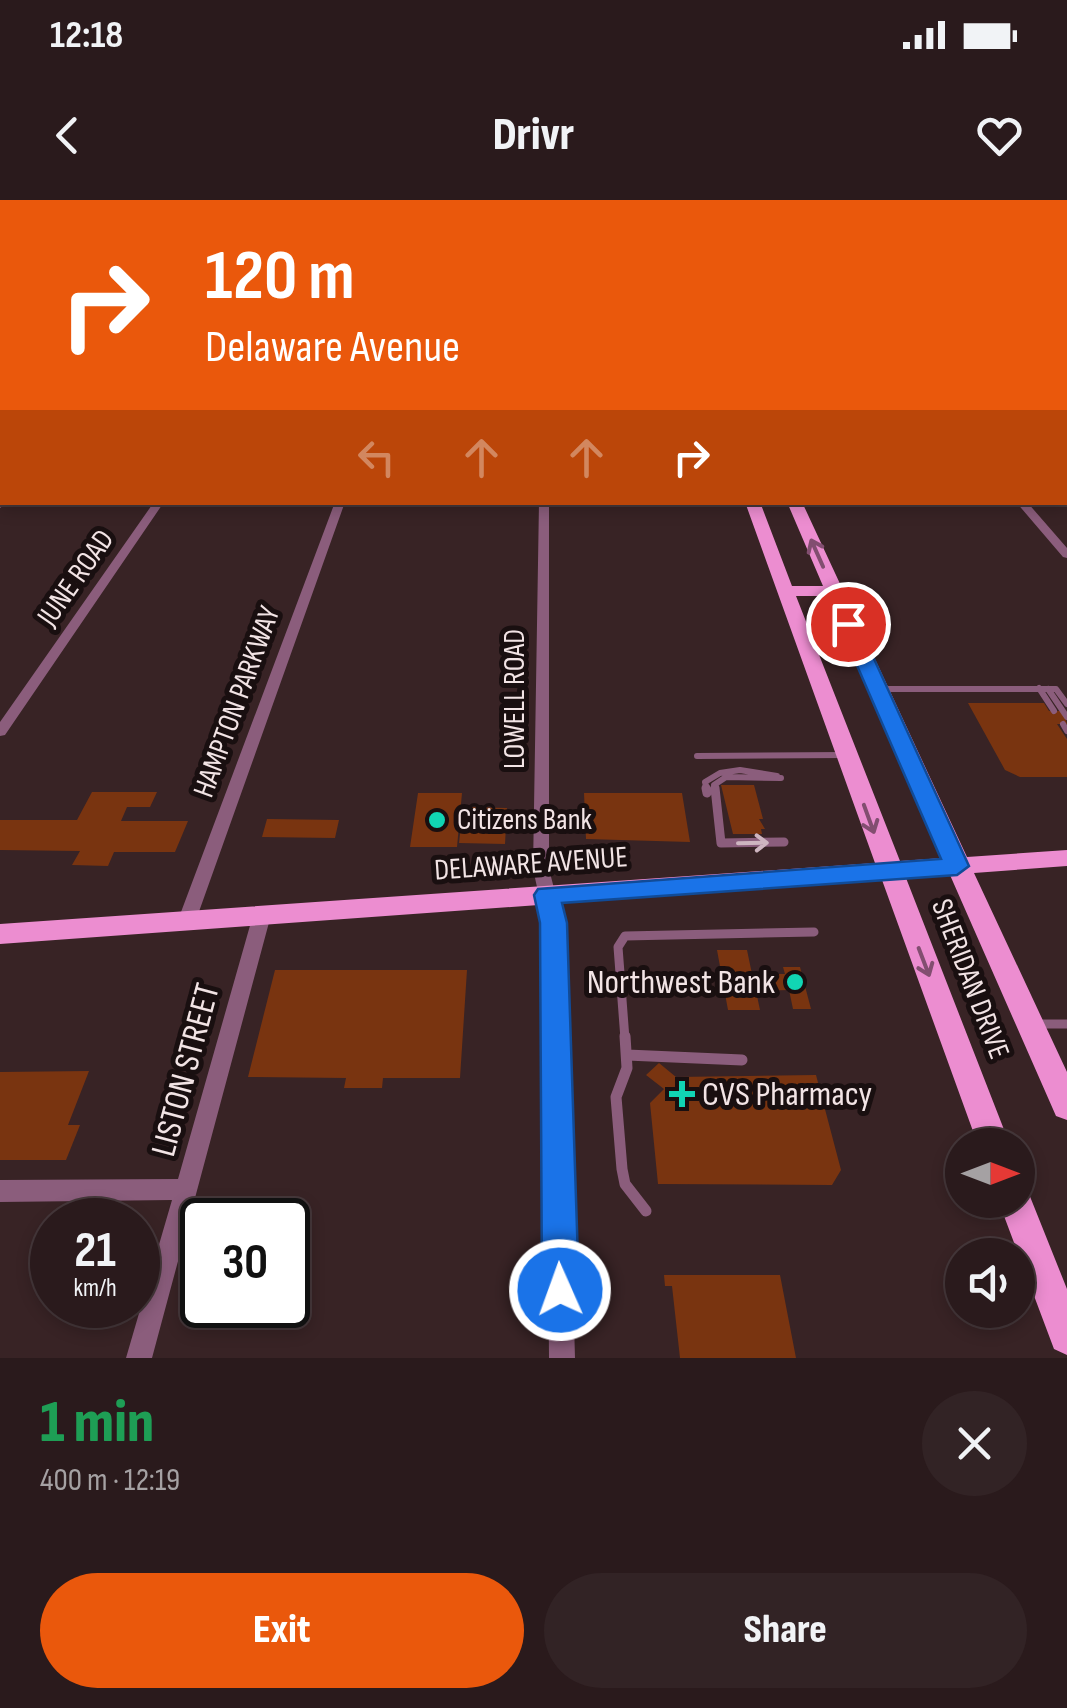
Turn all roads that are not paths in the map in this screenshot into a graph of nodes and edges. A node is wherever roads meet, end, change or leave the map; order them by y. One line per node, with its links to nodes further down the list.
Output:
1 (157, 505): 15 (street, JUNE ROAD)
2 (339, 505): 25 (street, HAMPTON PARKWAY)
3 (544, 505): 23 (street, LOWELL ROAD)
4 (753, 505): 8 (main road, SHERIDAN DRIVE)
5 (795, 505): 9 (main road, SHERIDAN DRIVE, one-way to 5)
6 (1024, 505): 7 (street)
7 (1067, 555)
8 (785, 591): 9 (main road); 17 (main road, SHERIDAN DRIVE)
9 (834, 591): 11 (main road, SHERIDAN DRIVE)
10 (1048, 688): 11 (lane); 12 (lane); 13 (lane); 14 (lane)
11 (878, 689): 21 (main road, SHERIDAN DRIVE)
12 (1067, 704)
13 (1054, 711)
14 (1066, 724)
15 (0, 732)
16 (696, 756): 17 (lane)
17 (846, 756): 22 (main road, SHERIDAN DRIVE, one-way to 22)
18 (707, 793): 19 (lane, one-way to 19)
19 (784, 842)
20 (1067, 858): 21 (main road, DELAWARE AVENUE)
21 (957, 866): 22 (main road, DELAWARE AVENUE); 28 (main road, SHERIDAN DRIVE)
22 (889, 871): 23 (main road, DELAWARE AVENUE); 33 (main road, SHERIDAN DRIVE, one-way to 33)
23 (547, 895): 24 (main road, DELAWARE AVENUE); 40 (street, LOWELL ROAD)
24 (262, 915): 25 (main road, DELAWARE AVENUE); 34 (street, LISTON STREET)
25 (186, 920): 27 (main road, DELAWARE AVENUE)
26 (814, 932): 30 (lane)
27 (0, 934)
28 (1030, 1024): 29 (lane); 32 (main road, SHERIDAN DRIVE)
29 (1067, 1024)
30 (627, 1055): 31 (lane); 36 (lane)
31 (742, 1060)
32 (1067, 1106)
33 (987, 1128)
34 (187, 1189): 35 (street); 39 (street, LISTON STREET)
35 (0, 1191)
36 (646, 1211)
37 (1022, 1218): 38 (main road)
38 (1067, 1336)
39 (140, 1358)
40 (562, 1358)

